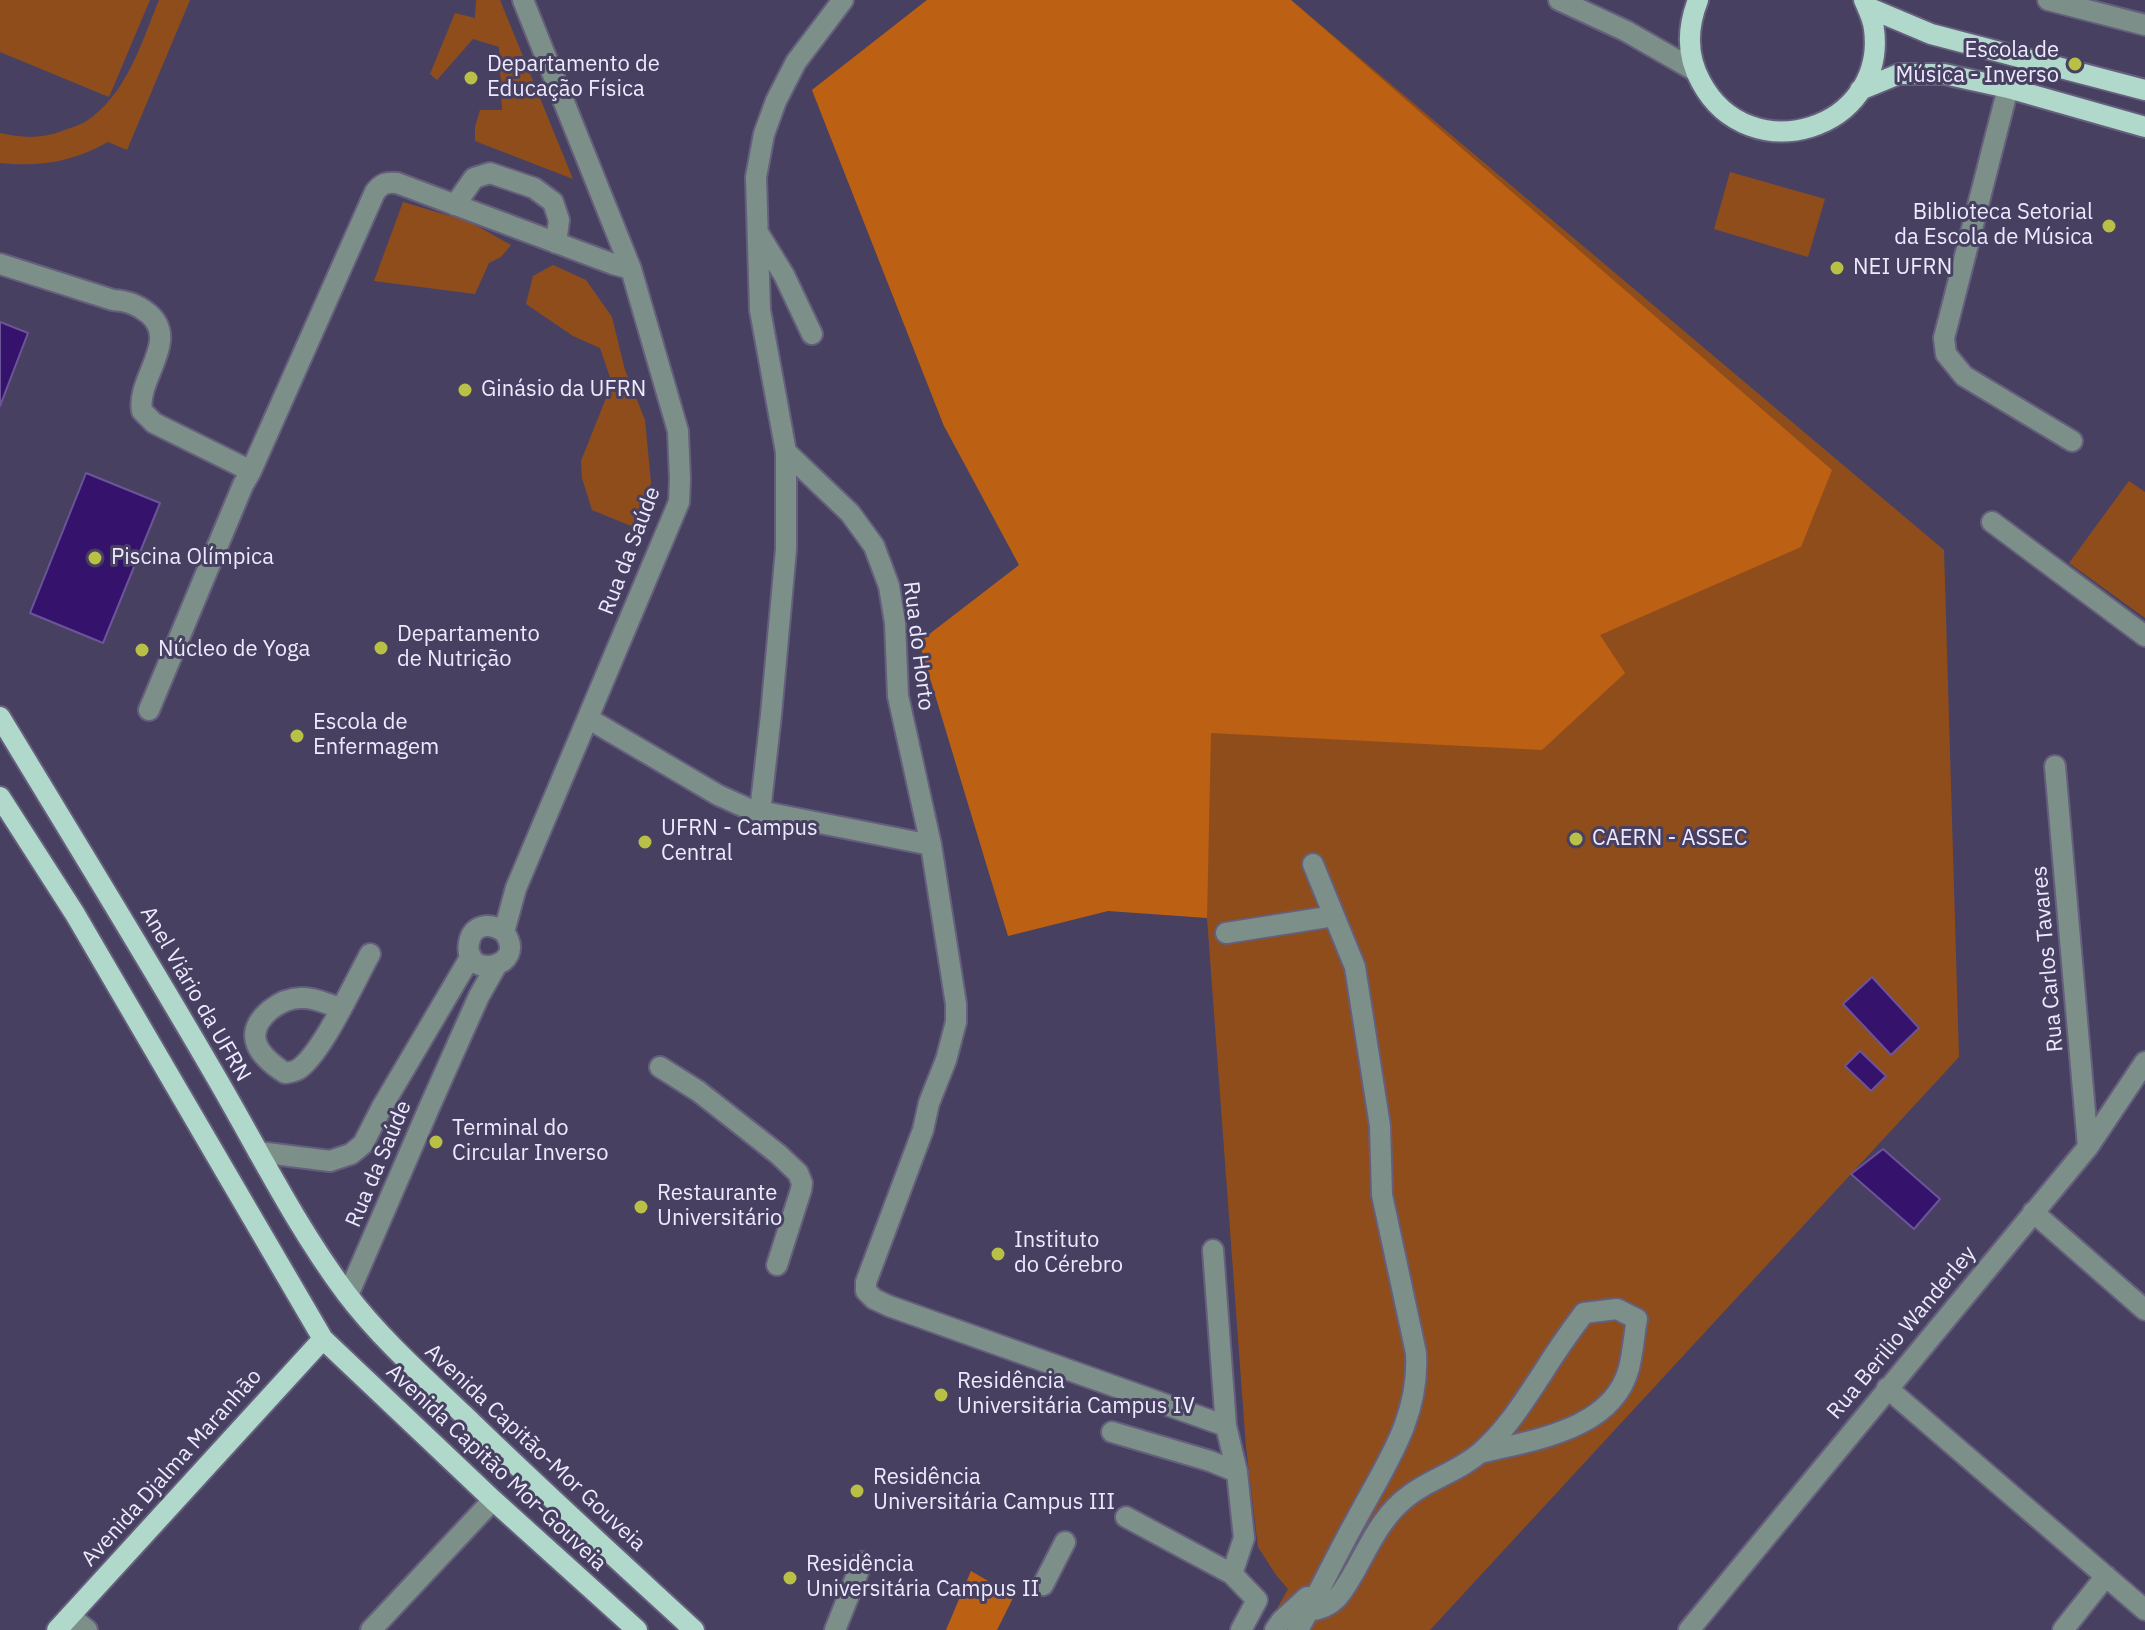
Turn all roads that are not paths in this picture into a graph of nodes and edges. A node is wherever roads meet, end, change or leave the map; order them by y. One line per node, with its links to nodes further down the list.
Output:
1 (523, 0): 18 (street, Rua da Saúde)
2 (843, 0): 15 (street)
3 (1559, 0): 9 (street)
4 (1698, 0): 9 (main road)
5 (2048, 0): 7 (street)
6 (1866, 4): 11 (main road); 12 (main road)
7 (2121, 10): 8 (street)
8 (2145, 25)
9 (1694, 70): 11 (main road)
10 (2008, 88): 11 (main road); 13 (main road); 20 (street)
11 (1860, 90)
12 (2145, 90)
13 (2145, 127)
14 (455, 205): 16 (street); 16 (street); 22 (street)
15 (758, 233): 19 (street); 21 (street)
16 (556, 243): 18 (street)
17 (0, 264): 22 (street)
18 (631, 269): 27 (street, Rua da Saúde)
19 (812, 334)
20 (2072, 441)
21 (786, 452): 30 (street); 31 (street, Rua do Horto)
22 (251, 471): 25 (street)
23 (1992, 522): 24 (street)
24 (2145, 636)
25 (149, 710)
26 (0, 717): 43 (main road, Anel Viário da UFRN)
27 (589, 719): 30 (street); 34 (street, Rua da Saúde)
28 (2055, 766): 42 (street, Rua Carlos Tavares)
29 (0, 797): 49 (main road)
30 (760, 812): 31 (street)
31 (931, 845): 51 (street, Rua do Horto)
32 (1313, 864): 33 (street)
33 (1334, 916): 35 (street); 62 (street)
34 (504, 932): 37 (street, Rua da Saúde); 38 (street, Rua da Saúde)
35 (1226, 933)
36 (370, 954): 39 (street)
37 (471, 956): 38 (street); 43 (street, Rua da Saúde)
38 (496, 966): 47 (street, Rua da Saúde)
39 (341, 1008)
40 (2145, 1062): 42 (street, Rua Berilio Wanderley)
41 (660, 1067): 46 (street)
42 (2088, 1147): 44 (street, Rua Berilio Wanderley)
43 (258, 1152): 47 (main road, Anel Viário da UFRN)
44 (2033, 1212): 48 (street); 50 (street, Rua Berilio Wanderley)
45 (1213, 1250): 51 (street)
46 (777, 1265)
47 (348, 1295): 68 (main road, Avenida Capitão-Mor Gouveia)
48 (2145, 1310)
49 (323, 1339): 55 (main road, Avenida Capitão Mor-Gouveia); 64 (main road, Avenida Djalma Maranhão)
50 (1887, 1388): 60 (street); 73 (street, Rua Berilio Wanderley)
51 (1226, 1426): 54 (street)
52 (1112, 1432): 54 (street)
53 (1480, 1453): 53 (street); 62 (street)
54 (1237, 1472): 59 (street)
55 (493, 1500): 66 (street); 67 (main road, Avenida Capitão Mor-Gouveia)
56 (1126, 1517): 59 (street)
57 (1065, 1542): 61 (street)
58 (862, 1562): 69 (street)
59 (1232, 1574): 70 (street)
60 (2106, 1576): 63 (street); 74 (street)
61 (1043, 1585)
62 (1303, 1608): 71 (street); 72 (street)
63 (2144, 1608)
64 (64, 1623): 65 (street)
65 (87, 1630)
66 (371, 1630)
67 (637, 1630)
68 (694, 1630)
69 (835, 1630)
70 (1241, 1630)
71 (1275, 1630)
72 (1298, 1630)
73 (1689, 1630)
74 (2063, 1630)

